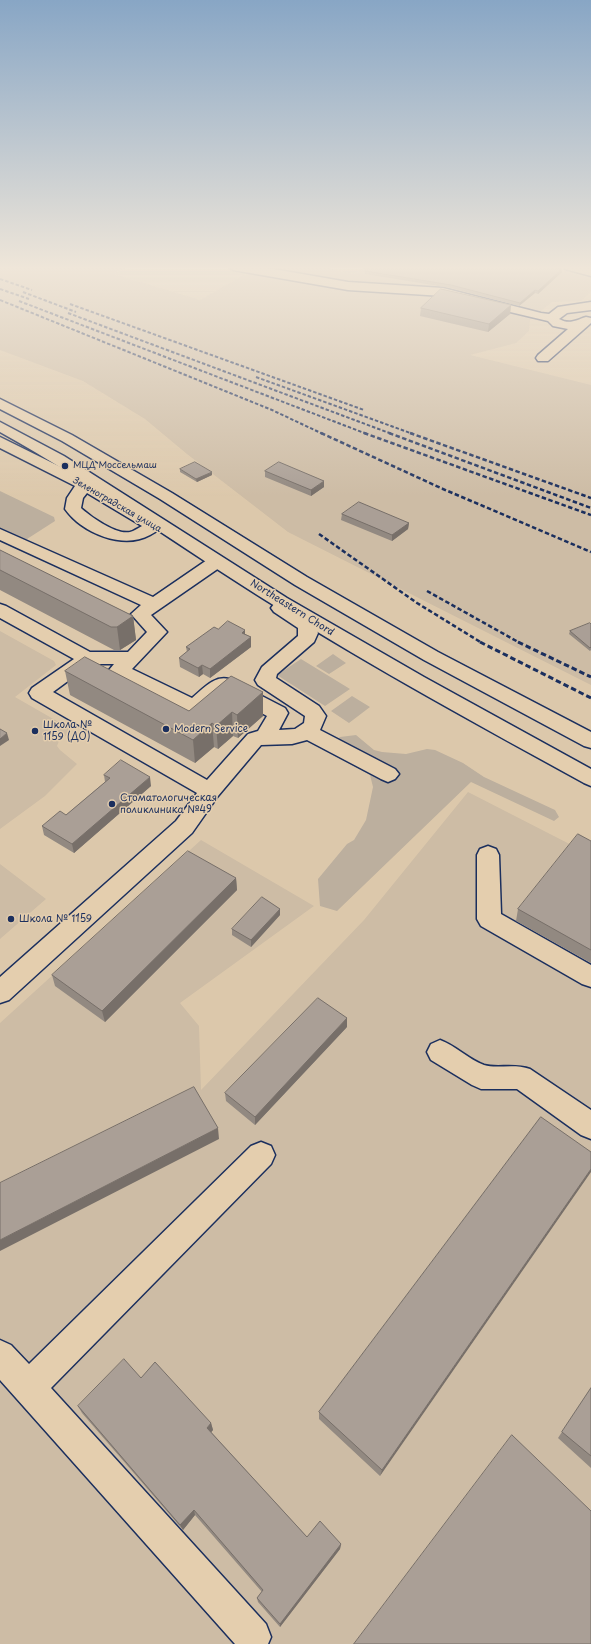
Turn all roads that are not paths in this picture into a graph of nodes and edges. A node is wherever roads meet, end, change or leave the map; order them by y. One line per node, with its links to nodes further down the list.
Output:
1 (561, 343): 2 (main road)
2 (543, 358)
3 (0, 403): 16 (main road)
4 (0, 426): 18 (main road, Northeastern Chord)
5 (0, 442): 6 (main road, Зеленоградская улица)
6 (87, 486): 7 (main road, Зеленоградская улица); 7 (main road)
7 (154, 526): 9 (main road, Зеленоградская улица)
8 (0, 534): 10 (main road)
9 (211, 563): 10 (main road); 14 (main road, Зеленоградская улица)
10 (153, 604): 13 (main road)
11 (0, 610): 12 (main road)
12 (87, 658): 13 (main road); 19 (main road)
13 (133, 658): 15 (main road)
14 (308, 732): 15 (main road); 17 (main road)
15 (266, 736): 19 (main road)
16 (591, 741)
17 (388, 774)
18 (591, 778)
19 (210, 791): 22 (main road)
20 (488, 855): 21 (main road)
21 (591, 977)
22 (0, 992)
23 (440, 1052): 24 (main road)
24 (591, 1126)
25 (261, 1155): 27 (main road)
26 (0, 1356): 27 (main road)
27 (28, 1388): 28 (main road)
28 (253, 1637)

